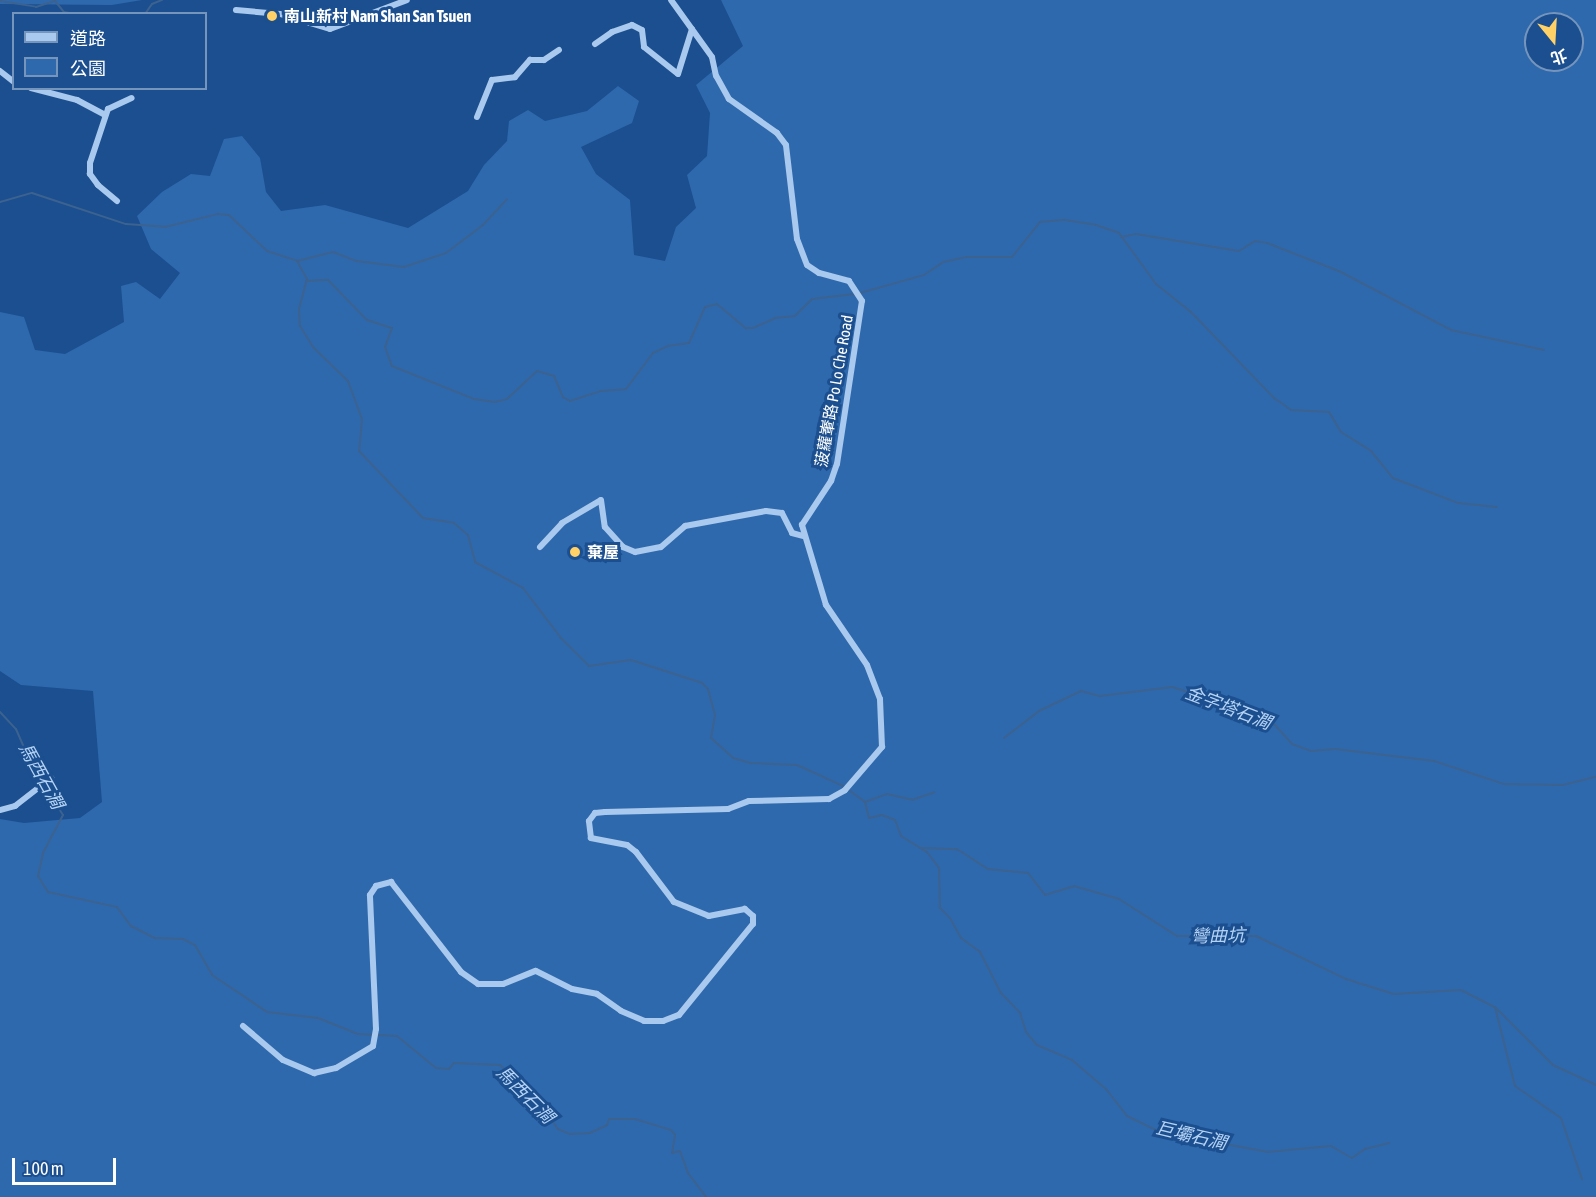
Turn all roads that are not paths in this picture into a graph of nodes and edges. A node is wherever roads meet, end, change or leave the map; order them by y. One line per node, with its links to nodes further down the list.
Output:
1 (407, 0): 3 (street)
2 (671, 0): 4 (street, 菠蘿輋路 Po Lo Che Road)
3 (236, 10)
4 (692, 29): 5 (street); 14 (street, 菠蘿輋路 Po Lo Che Road)
5 (595, 44)
6 (559, 50): 12 (street)
7 (0, 71): 8 (street)
8 (12, 80)
9 (39, 90): 11 (street)
10 (132, 98): 11 (street)
11 (105, 115): 13 (street)
12 (477, 117)
13 (117, 201)
14 (803, 536): 15 (street); 18 (street)
15 (540, 547)
16 (50, 779): 17 (street)
17 (0, 810)
18 (243, 1026)

